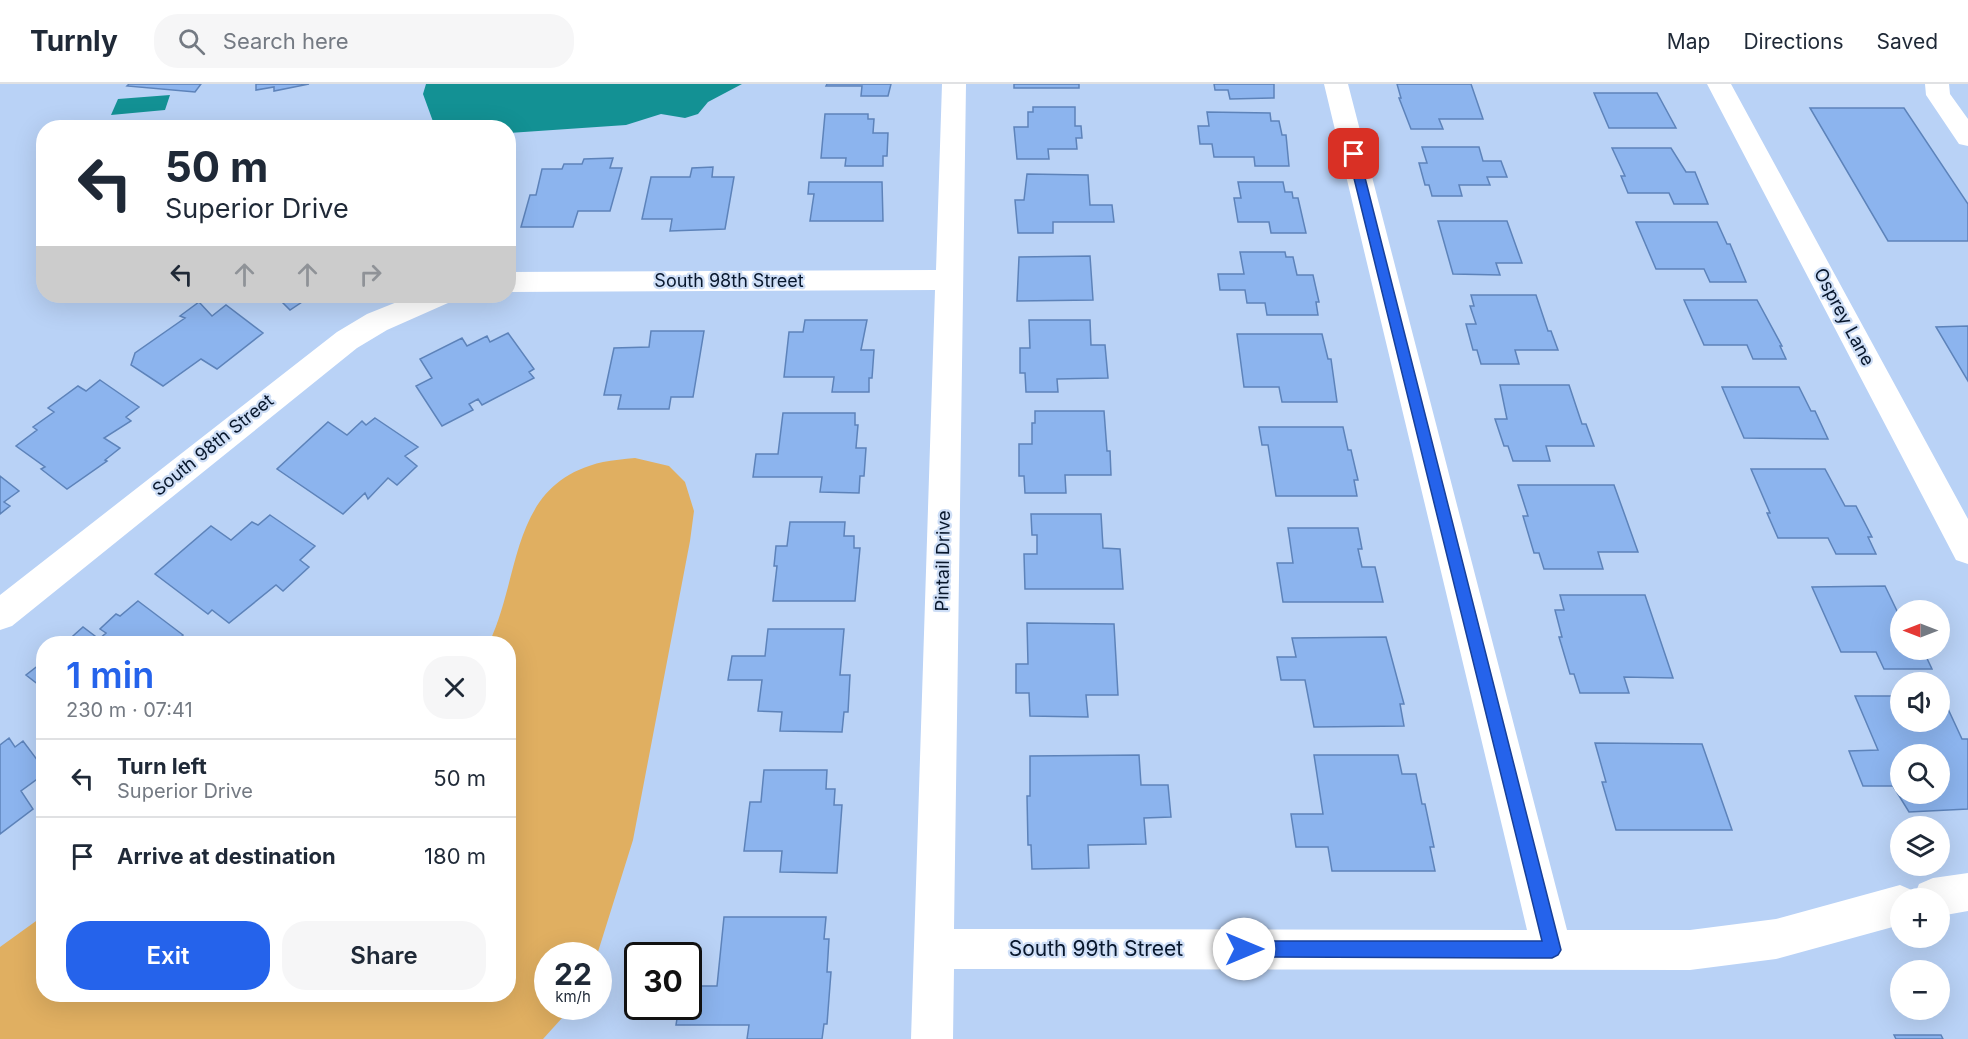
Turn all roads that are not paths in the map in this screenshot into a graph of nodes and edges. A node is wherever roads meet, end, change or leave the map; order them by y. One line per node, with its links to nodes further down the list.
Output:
1 (954, 84): 6 (street, Pintail Drive)
2 (1336, 84): 15 (street)
3 (1719, 84): 9 (street, Osprey Lane)
4 (1937, 84): 5 (street)
5 (1968, 138)
6 (949, 280): 7 (street, South 98th Street); 14 (street, Pintail Drive)
7 (516, 282)
8 (422, 303): 10 (street, South 98th Street)
9 (1968, 550)
10 (0, 615)
11 (1968, 892): 12 (street)
12 (1950, 895)
13 (1890, 908): 15 (street, South 99th Street)
14 (934, 949): 15 (street, South 99th Street); 16 (street, Pintail Drive)
15 (1552, 950)
16 (932, 1039)

